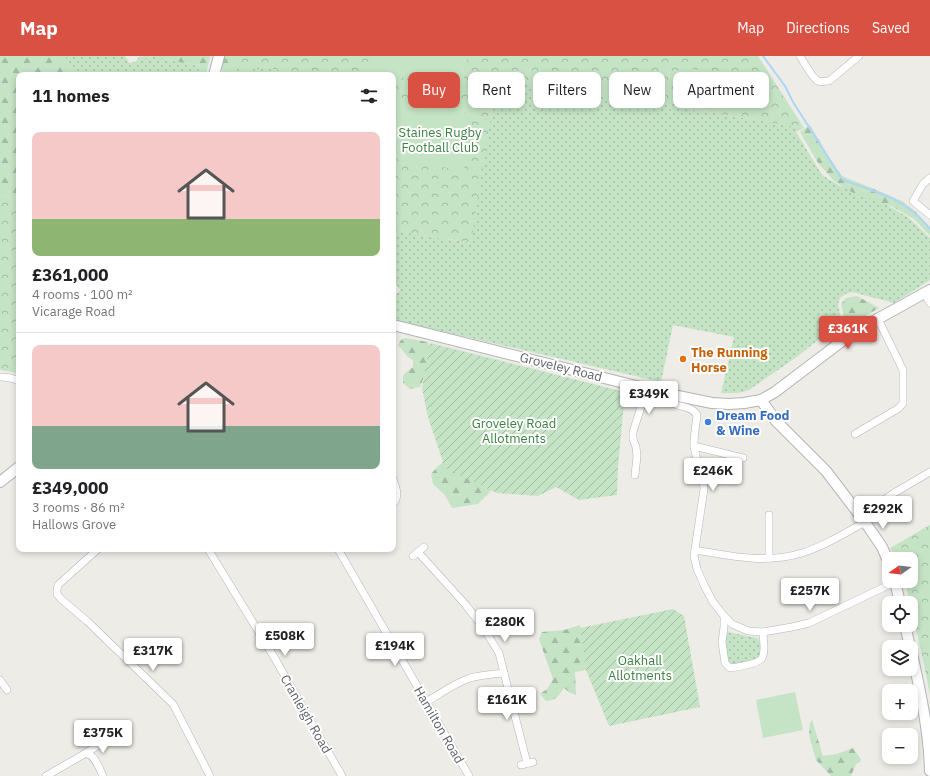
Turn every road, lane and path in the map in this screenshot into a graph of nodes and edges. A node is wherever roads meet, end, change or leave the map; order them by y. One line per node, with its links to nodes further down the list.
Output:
1 (219, 56): 4 (street)
2 (800, 56): 3 (street)
3 (859, 56)
4 (215, 72)
5 (930, 178): 6 (street)
6 (930, 215)
7 (927, 291): 8 (street); 9 (street)
8 (930, 303)
9 (878, 319): 15 (street); 16 (street)
10 (396, 326): 13 (street, Groveley Road)
11 (0, 377): 12 (street)
12 (16, 380)
13 (647, 388): 14 (street, Groveley Road); 21 (street)
14 (668, 394): 15 (street, Groveley Road); 17 (street)
15 (761, 400): 26 (street)
16 (855, 434)
17 (694, 446): 18 (street); 27 (street)
18 (743, 458)
19 (16, 469): 22 (street)
20 (930, 472): 26 (street)
21 (635, 474)
22 (0, 482)
23 (396, 488): 24 (street)
24 (396, 500)
25 (769, 515): 33 (street)
26 (863, 519): 32 (street); 33 (street)
27 (695, 550): 33 (street); 35 (street)
28 (95, 552): 49 (street)
29 (210, 552): 50 (street, Cranleigh Road)
30 (340, 552): 41 (street, Hamilton Road)
31 (418, 552): 37 (street)
32 (884, 552)
33 (769, 558)
34 (882, 587): 36 (street)
35 (721, 613): 36 (street); 36 (street)
36 (763, 632)
37 (504, 674): 41 (street); 45 (street)
38 (917, 676): 44 (street)
39 (0, 680): 40 (street)
40 (7, 690)
41 (426, 702): 51 (street, Hamilton Road)
42 (118, 733): 43 (street)
43 (86, 753): 47 (street); 48 (street)
44 (930, 761): 46 (street)
45 (527, 764)
46 (930, 771)
47 (46, 776)
48 (103, 776)
49 (210, 776)
50 (342, 776)
51 (468, 776)

